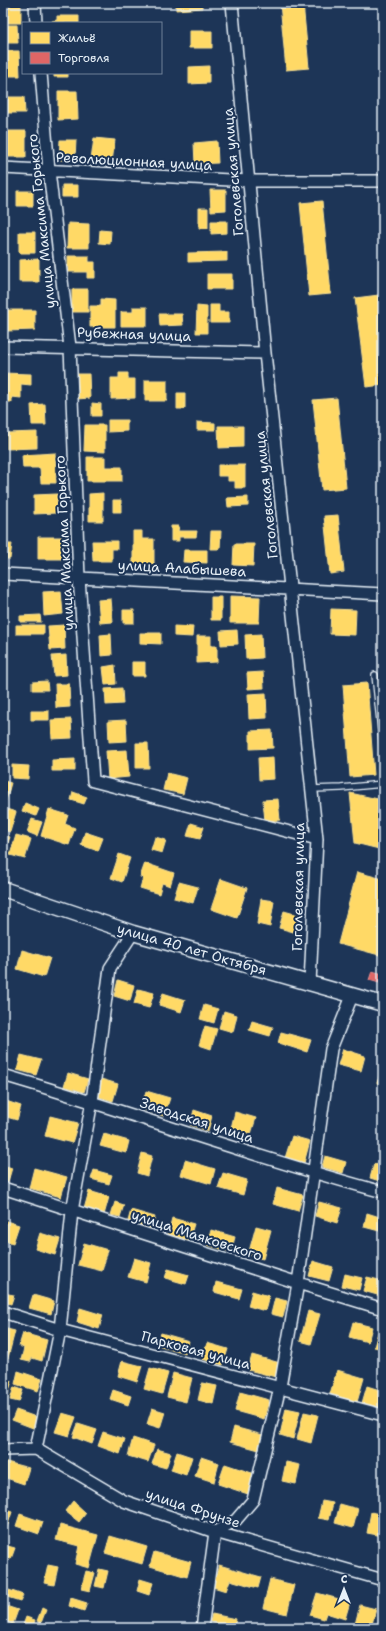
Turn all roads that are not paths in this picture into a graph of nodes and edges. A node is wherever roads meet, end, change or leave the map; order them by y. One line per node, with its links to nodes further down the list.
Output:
1 (35, 3): 3 (street)
2 (232, 3): 7 (street, Гоголевская улица)
3 (36, 22)
4 (41, 74): 6 (street, улица Максима Горького)
5 (3, 168): 6 (street, Революционная улица)
6 (49, 172): 7 (street, Революционная улица); 10 (street, улица Максима Горького)
7 (249, 181): 8 (street, Революционная улица); 11 (street, Гоголевская улица)
8 (383, 181)
9 (3, 347): 10 (street, Рубежная улица)
10 (70, 347): 11 (street, Рубежная улица); 13 (street, улица Максима Горького)
11 (265, 353): 14 (street, Гоголевская улица)
12 (3, 574): 13 (street, улица Алабышева)
13 (79, 578): 14 (street, улица Алабышева); 20 (street, улица Максима Горького)
14 (291, 589): 15 (street, улица Алабышева); 19 (street, Гоголевская улица)
15 (383, 594)
16 (375, 674): 17 (lane)
17 (383, 749)
18 (383, 784): 19 (lane)
19 (312, 789): 20 (street, Гоголевская улица)
20 (317, 839): 23 (street, Гоголевская улица)
21 (3, 889): 22 (street, улица 40 лет Октября)
22 (133, 933): 23 (street, улица 40 лет Октября); 27 (street)
23 (310, 983): 24 (street, улица 40 лет Октября)
24 (352, 996): 25 (street, улица 40 лет Октября); 28 (street)
25 (383, 1004)
26 (3, 1075): 27 (street, Заводская улица)
27 (92, 1101): 28 (street, Заводская улица); 31 (street)
28 (313, 1174): 30 (street, Заводская улица); 32 (street)
29 (3, 1188): 31 (street, улица Маяковского)
30 (383, 1192)
31 (72, 1211): 32 (street, улица Маяковского); 35 (street)
32 (298, 1283): 33 (street, улица Маяковского); 36 (street)
33 (383, 1309)
34 (3, 1312): 35 (street, Парковая улица)
35 (60, 1330): 36 (street, Парковая улица); 38 (street)
36 (280, 1387): 37 (street, Парковая улица); 40 (street)
37 (383, 1414)
38 (36, 1448): 39 (street); 40 (street, улица Фрунзе)
39 (3, 1450)
40 (215, 1532): 41 (street, улица Фрунзе); 42 (street)
41 (383, 1580)
42 (202, 1628)

